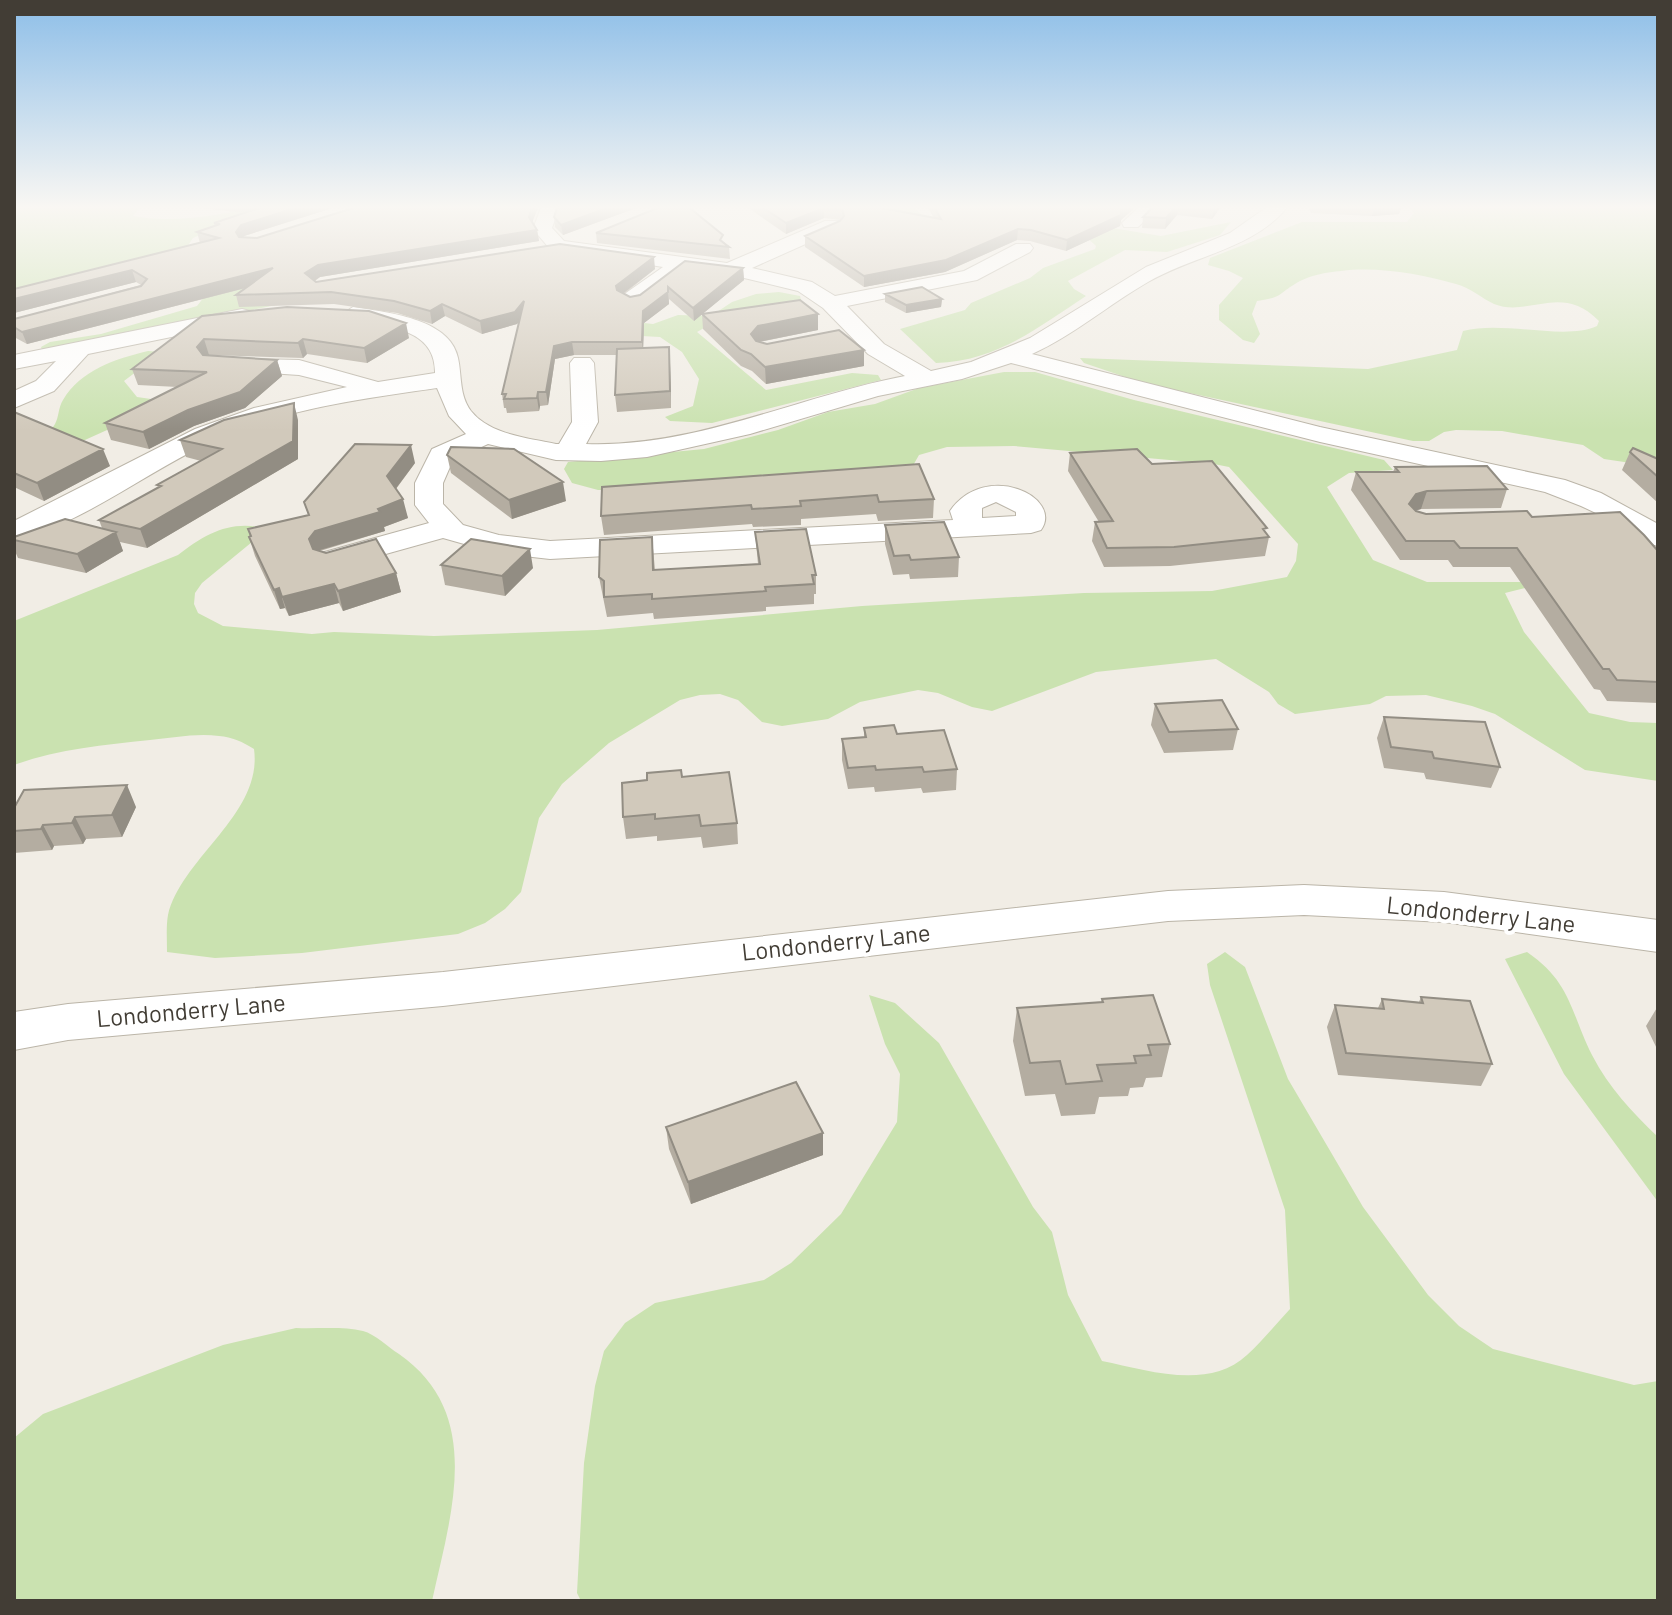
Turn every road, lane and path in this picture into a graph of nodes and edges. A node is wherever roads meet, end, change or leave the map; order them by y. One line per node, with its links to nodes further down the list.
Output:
1 (658, 280): 5 (street)
2 (787, 280): 6 (street)
3 (948, 280): 6 (street)
4 (1137, 280): 12 (street)
5 (631, 300)
6 (831, 303): 9 (street)
7 (335, 313): 17 (street)
8 (261, 314): 11 (street)
9 (859, 332): 10 (street); 16 (street)
10 (828, 338)
11 (79, 350): 13 (street); 19 (street)
12 (1011, 356): 16 (street); 22 (street)
13 (14, 362)
14 (217, 363): 18 (street)
15 (582, 363): 21 (street)
16 (924, 377): 21 (street)
17 (447, 379): 18 (street); 20 (street)
18 (376, 389): 26 (street)
19 (14, 400)
20 (487, 434): 21 (street); 24 (street)
21 (568, 452)
22 (1631, 517): 23 (street); 27 (street)
23 (1556, 518)
24 (449, 527): 25 (street); 28 (street)
25 (970, 527)
26 (14, 532)
27 (1658, 537)
28 (332, 560)
29 (1658, 936): 30 (street, Londonderry Lane)
30 (14, 1031)

